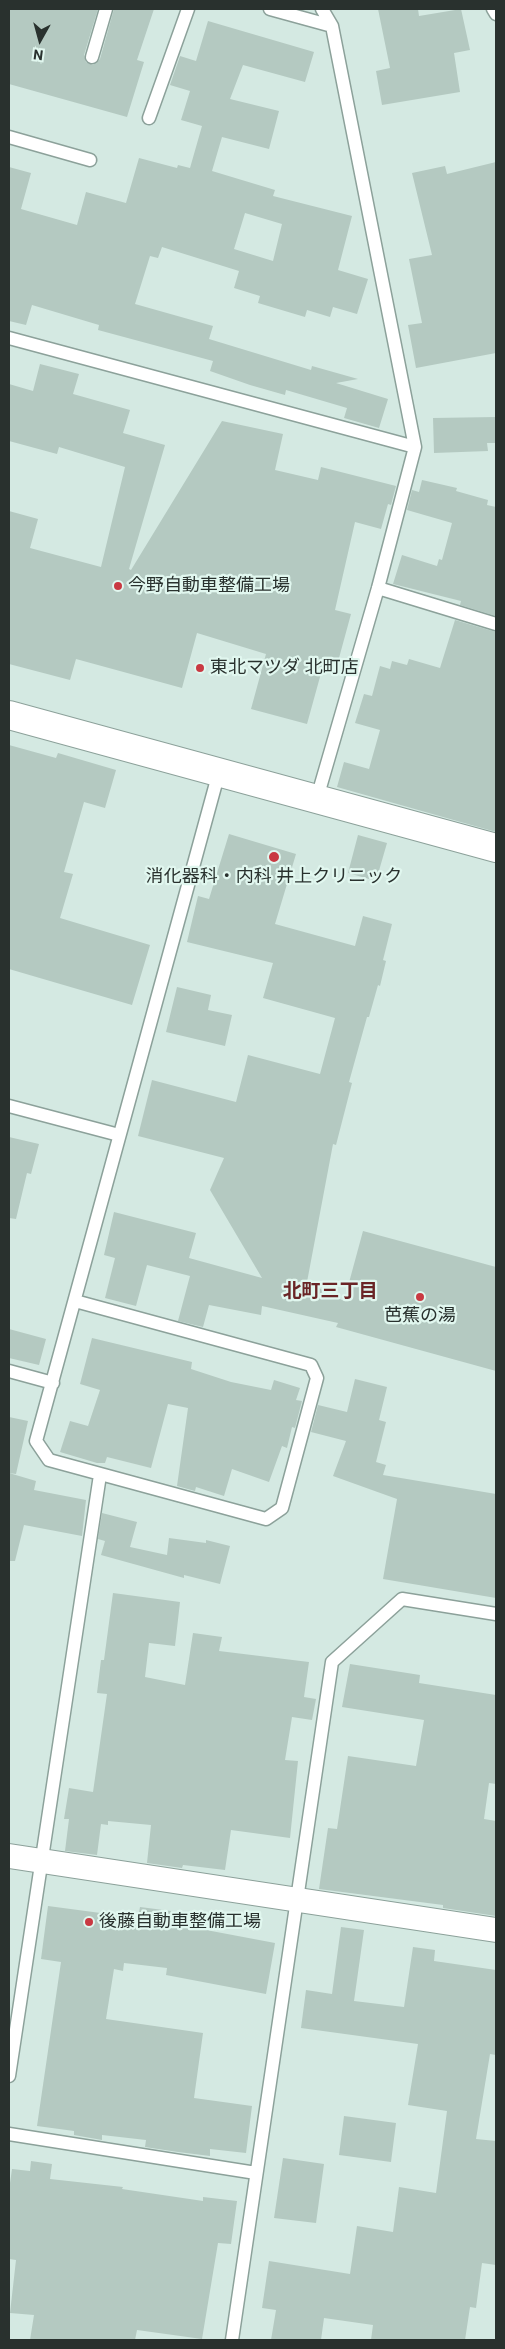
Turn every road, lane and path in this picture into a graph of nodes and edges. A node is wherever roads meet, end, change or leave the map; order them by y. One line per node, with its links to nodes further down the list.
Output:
1 (106, 9): 8 (lane)
2 (188, 9): 9 (lane)
3 (270, 9): 7 (lane)
4 (322, 9): 7 (lane)
5 (493, 9): 6 (lane)
6 (496, 14)
7 (332, 26): 13 (lane)
8 (92, 57)
9 (149, 118)
10 (9, 137): 11 (lane)
11 (90, 160)
12 (9, 338): 13 (lane)
13 (414, 447): 14 (lane)
14 (378, 588): 15 (lane); 18 (lane)
15 (496, 624)
16 (9, 715): 17 (street)
17 (219, 772): 18 (street); 21 (lane)
18 (317, 798): 19 (street)
19 (496, 848)
20 (9, 1106): 21 (lane)
21 (118, 1135): 22 (lane)
22 (75, 1301): 24 (lane); 25 (lane)
23 (9, 1371): 24 (lane)
24 (53, 1383): 25 (lane)
25 (100, 1475): 28 (lane)
26 (496, 1614): 29 (lane)
27 (9, 1856): 28 (street)
28 (41, 1860): 29 (street); 31 (lane)
29 (298, 1899): 30 (street); 33 (lane)
30 (496, 1930)
31 (9, 2076)
32 (9, 2134): 33 (lane)
33 (256, 2173): 34 (lane)
34 (232, 2340)

